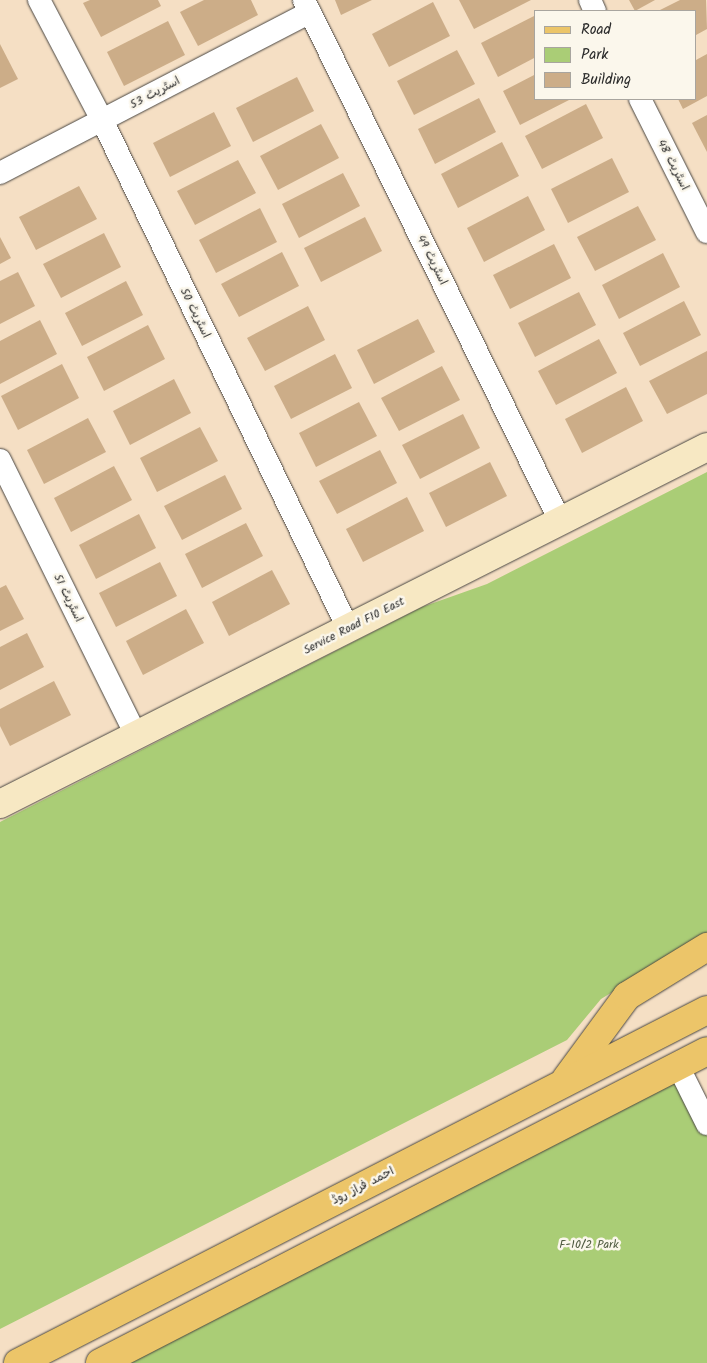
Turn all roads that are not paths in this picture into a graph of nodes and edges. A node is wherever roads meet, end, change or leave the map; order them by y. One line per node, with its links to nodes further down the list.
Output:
1 (39, 0): 4 (street, اسٹریٹ 50)
2 (307, 6): 4 (street, اسٹریٹ 53); 9 (street, اسٹریٹ 49)
3 (641, 100): 6 (street, اسٹریٹ 48)
4 (102, 120): 5 (street, اسٹریٹ 53); 10 (street, اسٹریٹ 50)
5 (0, 173)
6 (707, 232)
7 (707, 447): 9 (street, Service Road F10 East)
8 (0, 460): 11 (street, اسٹریٹ 51)
9 (560, 521): 10 (street, Service Road F10 East)
10 (348, 628): 11 (street, Service Road F10 East)
11 (136, 735): 12 (street, Service Road F10 East)
12 (0, 804)
13 (707, 947): 17 (main road)
14 (707, 1010): 17 (main road, احمد فراز روڈ)
15 (707, 1051): 16 (main road)
16 (678, 1066): 18 (street); 20 (main road)
17 (562, 1084): 19 (main road, احمد فراز روڈ)
18 (707, 1124)
19 (18, 1363)
20 (100, 1363)

